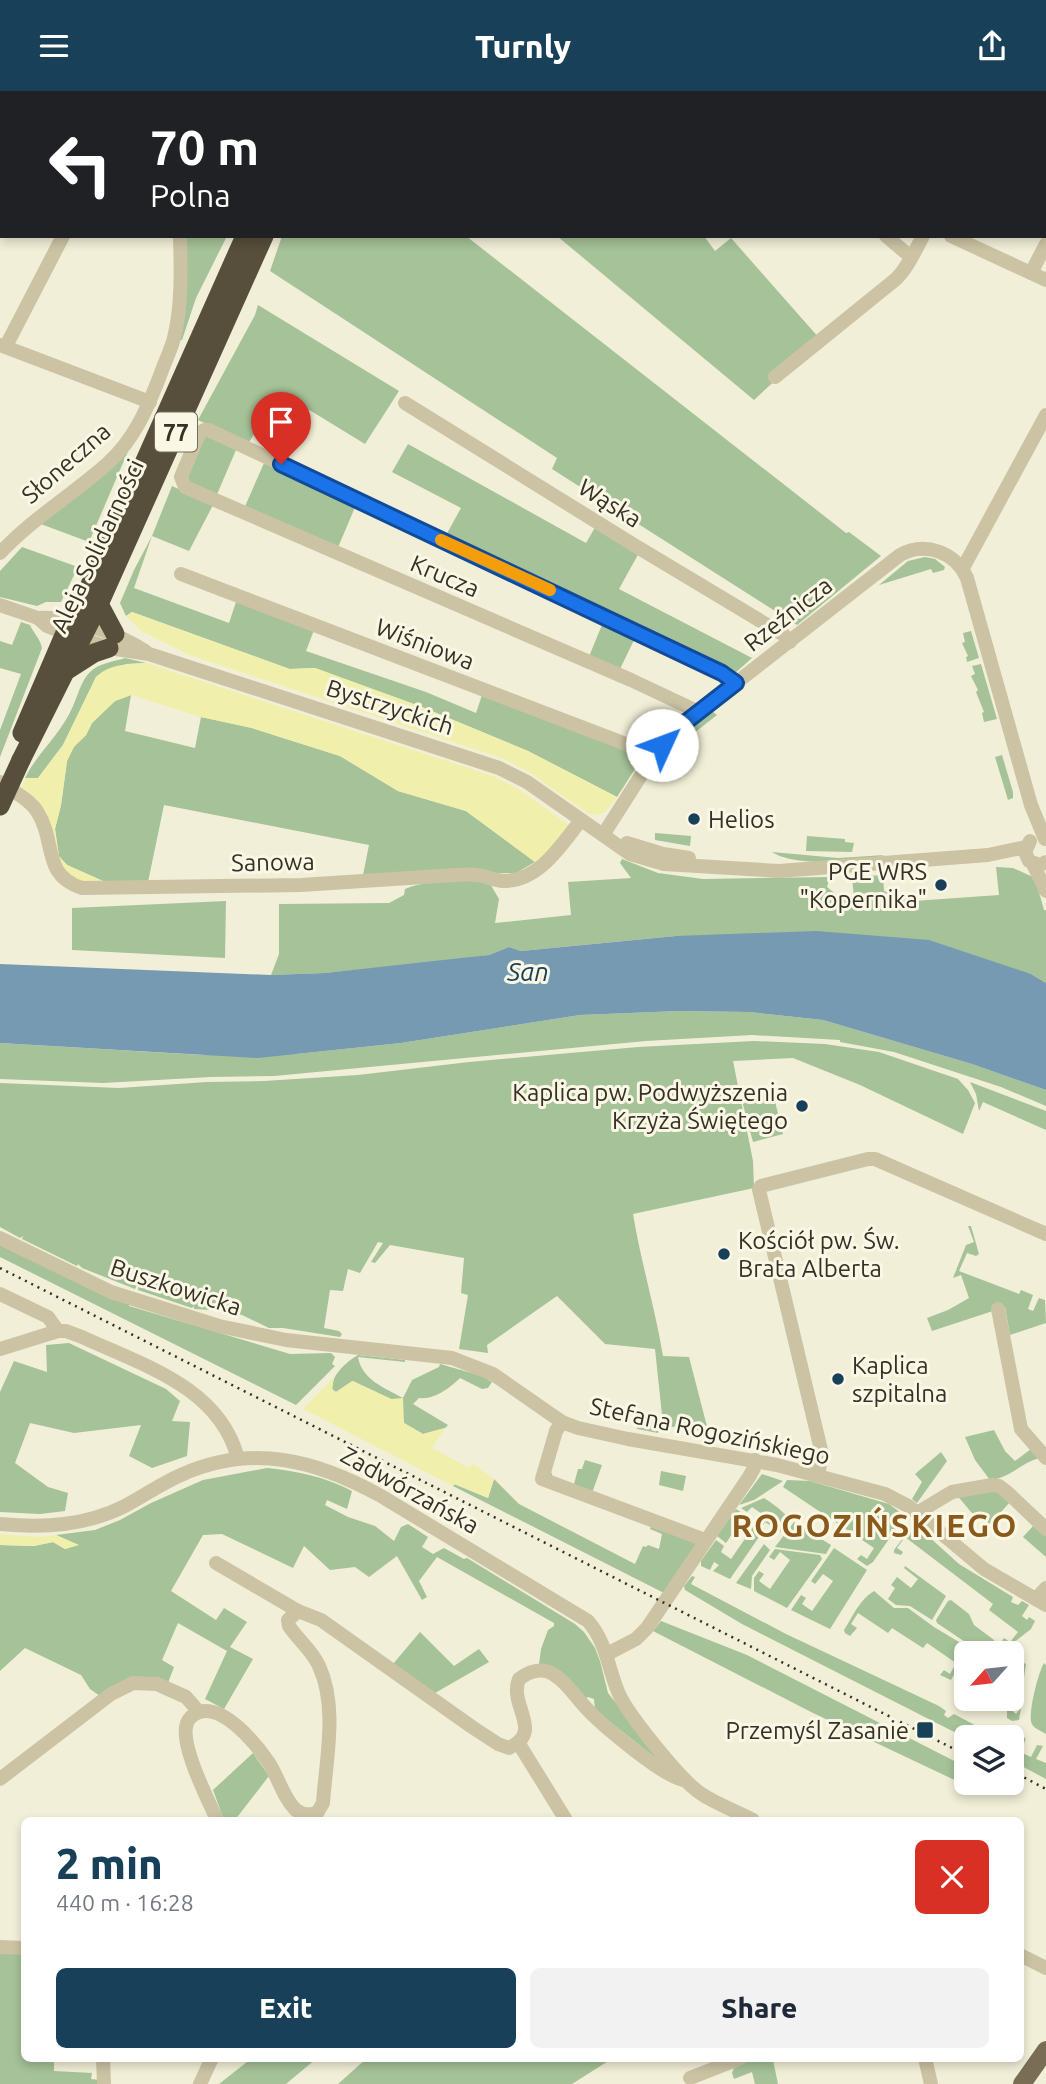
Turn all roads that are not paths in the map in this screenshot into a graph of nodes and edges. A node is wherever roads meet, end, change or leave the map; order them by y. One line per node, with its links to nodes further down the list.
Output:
1 (62, 238): 12 (street)
2 (180, 238): 14 (street, Słoneczna)
3 (244, 238): 22 (highway, Aleja Solidarności / 77)
4 (263, 238): 20 (highway, Aleja Solidarności / 77)
5 (888, 238): 9 (street)
6 (922, 238): 9 (street)
7 (955, 238): 10 (street)
8 (1046, 244): 10 (street)
9 (911, 257): 13 (street)
10 (1031, 273): 11 (street)
11 (1046, 280)
12 (3, 346): 14 (street)
13 (775, 377)
14 (150, 402): 17 (street, Słoneczna)
15 (405, 403): 24 (street, Wąska)
16 (1046, 415): 18 (street)
17 (0, 553)
18 (963, 568): 24 (street, Rzeźnicza); 34 (street)
19 (181, 574): 29 (street, Wiśniowa)
20 (99, 604): 22 (highway, Aleja Solidarności / 77); 23 (highway)
21 (0, 605): 22 (street, Bystrzyckich)
22 (77, 630): 23 (street, Bystrzyckich); 25 (highway, Aleja Solidarności / 77); 28 (highway, Aleja Solidarności / 77)
23 (112, 641): 25 (highway); 32 (street, Bystrzyckich)
24 (790, 642): 26 (street, Rzeźnicza)
25 (68, 669): 28 (highway, Aleja Solidarności / 77)
26 (736, 683): 27 (street, Rzeźnicza); 27 (street, Krucza)
27 (699, 712): 29 (street, Rzeźnicza)
28 (17, 758): 30 (highway, 77); 31 (highway, 77, bridge)
29 (652, 758): 33 (street, Rzeźnicza)
30 (0, 783): 32 (street, Sanowa)
31 (0, 806)
32 (581, 820): 33 (street, Bystrzyckich)
33 (603, 835): 34 (street, Bystrzyckich)
34 (1036, 850): 35 (street)
35 (1046, 891)
36 (1046, 1234): 47 (street)
37 (0, 1238): 41 (street, Buszkowicka)
38 (0, 1294): 40 (street)
39 (998, 1309): 44 (street)
40 (58, 1331): 42 (street); 45 (street)
41 (348, 1347): 43 (street, Stefana Rogozińskiego)
42 (0, 1349)
43 (562, 1422): 46 (street, Stefana Rogozińskiego); 51 (street)
44 (1046, 1458)
45 (238, 1459): 49 (street, Zadwórzańska); 56 (street, Zadwórzańska)
46 (755, 1460): 47 (street, Stefana Rogozińskiego); 51 (street)
47 (818, 1475): 48 (street, Stefana Rogozińskiego)
48 (917, 1513): 50 (street); 54 (street, Stefana Rogozińskiego)
49 (0, 1524)
50 (1046, 1529)
51 (705, 1540): 56 (street)
52 (216, 1563): 55 (street)
53 (1046, 1588): 54 (street)
54 (1041, 1602)
55 (298, 1611): 58 (street); 62 (street)
56 (607, 1654): 60 (street, Zadwórzańska)
57 (199, 1712): 59 (street); 61 (street); 62 (street)
58 (519, 1744): 60 (street); 63 (street)
59 (0, 1779)
60 (686, 1780): 64 (street)
61 (216, 1817)
62 (320, 1817)
63 (564, 1817)
64 (747, 1817)
65 (0, 1947): 66 (street)
66 (21, 1948)
67 (1024, 1957): 68 (street)
68 (1046, 1968)
69 (1046, 2050): 78 (main road)
70 (103, 2062): 75 (street)
71 (210, 2062): 76 (street)
72 (731, 2062): 74 (street)
73 (926, 2062): 77 (street)
74 (690, 2078)
75 (104, 2084)
76 (200, 2084)
77 (931, 2084)
78 (1022, 2084)

